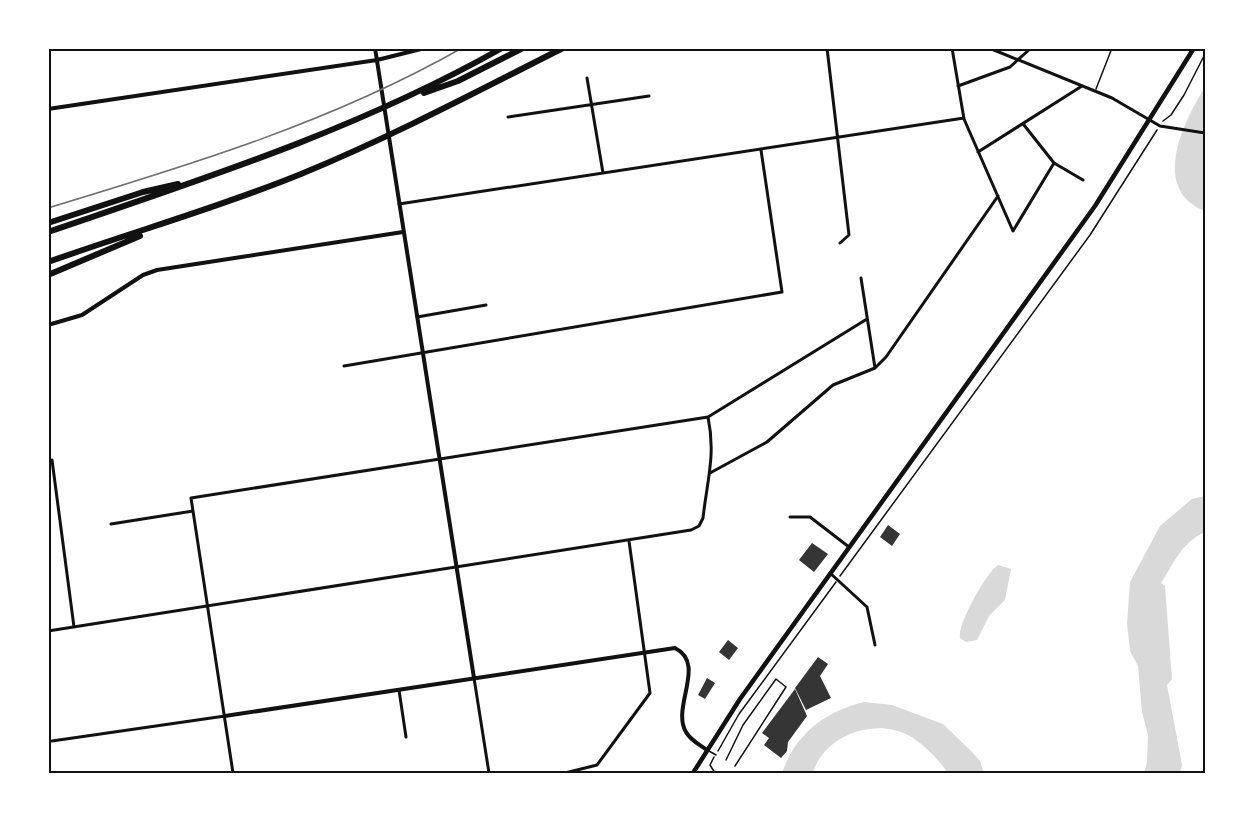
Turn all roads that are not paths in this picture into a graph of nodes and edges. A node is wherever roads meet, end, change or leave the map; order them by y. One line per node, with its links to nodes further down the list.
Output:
1 (375, 48): 12 (street)
2 (425, 48): 12 (street)
3 (502, 48): 19 (highway)
4 (523, 48): 19 (highway)
5 (563, 48): 36 (highway)
6 (827, 48): 27 (street)
7 (952, 48): 15 (street)
8 (989, 48): 13 (street)
9 (1032, 48): 13 (street)
10 (1112, 48): 17 (lane)
11 (1194, 48): 24 (main road)
12 (376, 60): 21 (street); 35 (street)
13 (1019, 60): 15 (street); 16 (street)
14 (587, 78): 20 (street)
15 (958, 86): 23 (street)
16 (1083, 86): 17 (street); 25 (street)
17 (1095, 91): 24 (street)
18 (649, 96): 20 (street)
19 (401, 100): 32 (highway)
20 (591, 104): 22 (street); 31 (street)
21 (48, 110)
22 (508, 117)
23 (964, 118): 27 (street); 29 (street)
24 (1148, 120): 26 (street); 59 (main road)
25 (1024, 124): 29 (street); 30 (street)
26 (1205, 133)
27 (838, 138): 28 (street); 40 (street)
28 (761, 150): 31 (street); 48 (street)
29 (978, 152): 34 (street)
30 (1054, 163): 33 (street); 34 (street)
31 (603, 173): 35 (street)
32 (208, 178): 37 (highway); 38 (highway)
33 (1083, 180)
34 (998, 196): 50 (street)
35 (399, 204): 39 (street)
36 (179, 219): 41 (highway); 42 (highway)
37 (48, 223)
38 (48, 232)
39 (403, 232): 45 (street); 47 (street)
40 (840, 243)
41 (48, 262)
42 (48, 275)
43 (861, 278): 46 (street)
44 (486, 305): 45 (street)
45 (416, 317): 48 (street)
46 (867, 319): 50 (street); 51 (street)
47 (48, 325)
48 (422, 352): 49 (street); 52 (street)
49 (344, 366)
50 (875, 368): 54 (street)
51 (708, 417): 52 (street); 54 (street)
52 (439, 459): 55 (street); 60 (street)
53 (52, 460): 63 (street)
54 (710, 473): 58 (street)
55 (193, 511): 57 (street); 62 (street)
56 (790, 517): 59 (street)
57 (111, 524)
58 (629, 541): 60 (street); 66 (street)
59 (849, 547): 61 (main road)
60 (455, 568): 62 (street); 67 (street)
61 (830, 573): 65 (street); 72 (main road)
62 (206, 607): 63 (street); 69 (street)
63 (74, 627): 64 (street)
64 (48, 631)
65 (875, 645)
66 (644, 651): 67 (street); 72 (street); 78 (street)
67 (474, 678): 68 (street); 77 (street)
68 (399, 690): 69 (street); 70 (street)
69 (225, 716): 71 (street); 76 (street)
70 (406, 737)
71 (50, 741)
72 (707, 750): 73 (lane); 79 (main road)
73 (716, 755)
74 (726, 760): 75 (lane)
75 (735, 766)
76 (233, 773)
77 (489, 773)
78 (565, 773)
79 (693, 773)

